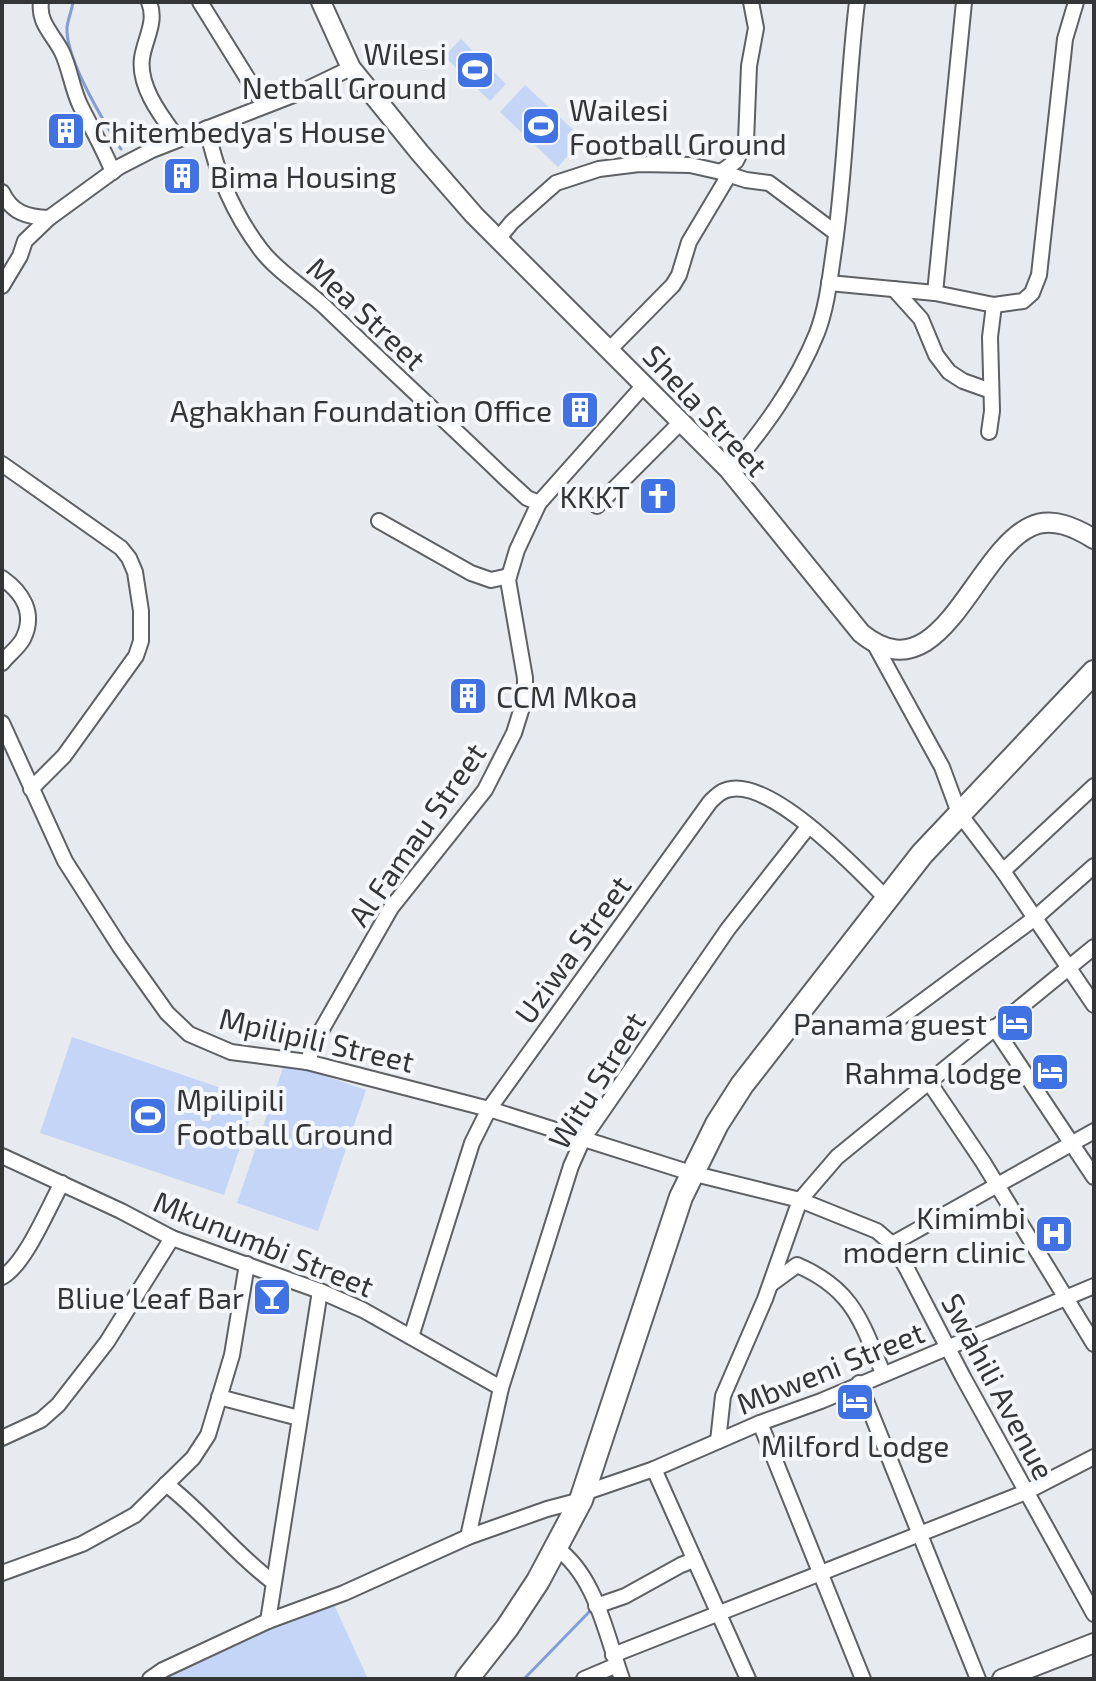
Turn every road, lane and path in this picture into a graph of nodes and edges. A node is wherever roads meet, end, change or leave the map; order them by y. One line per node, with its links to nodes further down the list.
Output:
1 (41, 2): 13 (street)
2 (149, 2): 12 (street)
3 (200, 2): 10 (street)
4 (321, 2): 9 (main road, Shela Street)
5 (751, 2): 14 (street)
6 (857, 2): 17 (street)
7 (964, 2): 22 (street)
8 (1076, 2): 23 (street)
9 (351, 68): 10 (street); 18 (main road, Shela Street)
10 (264, 105): 11 (street)
11 (207, 128): 12 (street); 31 (street, Mea Street)
12 (178, 139): 13 (street)
13 (116, 169): 16 (street)
14 (725, 173): 17 (street); 18 (street); 24 (street)
15 (2, 192): 16 (street)
16 (49, 218): 20 (street)
17 (836, 233): 19 (street)
18 (498, 239): 24 (main road, Shela Street)
19 (829, 283): 21 (street); 30 (street)
20 (2, 286)
21 (894, 289): 22 (street); 26 (street)
22 (935, 293): 23 (street)
23 (994, 305): 26 (street)
24 (610, 349): 25 (main road, Shela Street)
25 (645, 384): 27 (main road, Shela Street); 31 (street, Al Famau Street)
26 (991, 391): 28 (street)
27 (681, 422): 30 (main road, Shela Street); 32 (street)
28 (989, 432)
29 (2, 464): 42 (street)
30 (729, 470): 37 (main road, Shela Street)
31 (539, 503): 35 (street, Al Famau Street)
32 (597, 506)
33 (379, 521): 35 (street)
34 (1094, 539): 37 (main road)
35 (509, 576): 54 (street, Al Famau Street)
36 (2, 578): 38 (street)
37 (875, 645): 43 (street)
38 (2, 663)
39 (1094, 672): 43 (highway)
40 (2, 723): 42 (street, Mpilipili Street)
41 (1094, 786): 46 (street)
42 (31, 789): 54 (street, Mpilipili Street)
43 (959, 813): 46 (street); 47 (highway)
44 (808, 827): 47 (street, Uziwa Street); 56 (street, Uziwa Street); 58 (street, Witu Street)
45 (1094, 866): 48 (street)
46 (1003, 871): 48 (street)
47 (886, 898): 61 (highway)
48 (1035, 918): 50 (street); 53 (street)
49 (1094, 947): 50 (street)
50 (1068, 967): 51 (street); 52 (street)
51 (1094, 1005)
52 (994, 1027): 55 (street); 59 (street)
53 (885, 1029)
54 (307, 1062): 56 (street, Mpilipili Street)
55 (929, 1082): 64 (street); 65 (street)
56 (489, 1109): 58 (street, Mpilipili Street); 74 (street, Uziwa Street)
57 (1094, 1131): 59 (street)
58 (583, 1139): 61 (street, Mpilipili Street); 79 (street, Witu Street)
59 (1073, 1143): 62 (street); 64 (street)
60 (2, 1156): 63 (street, Mkunumbi Street)
61 (691, 1173): 65 (street, Swahili Avenue); 89 (highway)
62 (1094, 1177)
63 (62, 1183): 66 (street, Mkunumbi Street); 69 (street)
64 (997, 1185): 67 (street); 73 (street)
65 (800, 1200): 67 (street, Swahili Avenue); 70 (street)
66 (172, 1238): 68 (street, Mkunumbi Street); 83 (street)
67 (892, 1244): 76 (street, Swahili Avenue)
68 (247, 1264): 72 (street, Mkunumbi Street); 80 (street)
69 (2, 1277)
70 (770, 1284): 77 (street); 84 (street)
71 (1094, 1286): 73 (street, Mbweni Street)
72 (320, 1291): 74 (street, Mkunumbi Street); 81 (street)
73 (1066, 1298): 75 (street); 76 (street, Mbweni Street)
74 (411, 1337): 79 (street, Mkunumbi Street)
75 (1094, 1344)
76 (949, 1347): 77 (street, Mbweni Street); 88 (street, Swahili Avenue)
77 (883, 1373): 78 (street, Mbweni Street)
78 (859, 1383): 82 (street, Mbweni Street); 90 (street)
79 (501, 1388): 91 (street, Witu Street)
80 (219, 1397): 81 (street); 87 (street)
81 (299, 1418): 96 (street)
82 (760, 1423): 84 (street, Mbweni Street); 94 (street)
83 (2, 1438)
84 (718, 1441): 86 (street, Mbweni Street)
85 (1094, 1457): 88 (street)
86 (654, 1469): 89 (street, Mbweni Street); 93 (street)
87 (166, 1484): 95 (street); 96 (street)
88 (1026, 1492): 90 (street); 99 (street, Swahili Avenue)
89 (582, 1496): 91 (street, Mbweni Street); 92 (highway)
90 (918, 1534): 94 (street); 108 (street)
91 (468, 1537): 100 (street, Mbweni Street)
92 (555, 1547): 97 (street); 104 (highway)
93 (694, 1560): 97 (street); 98 (street)
94 (818, 1572): 98 (street); 107 (street)
95 (2, 1573)
96 (273, 1582): 100 (street)
97 (596, 1606): 102 (street)
98 (717, 1613): 102 (street); 106 (street)
99 (1094, 1614)
100 (268, 1621): 103 (street, Mbweni Street)
101 (1094, 1643): 109 (main road)
102 (617, 1666): 105 (street)
103 (150, 1679)
104 (467, 1679)
105 (584, 1679)
106 (748, 1679)
107 (863, 1679)
108 (978, 1679)
109 (1002, 1679)

